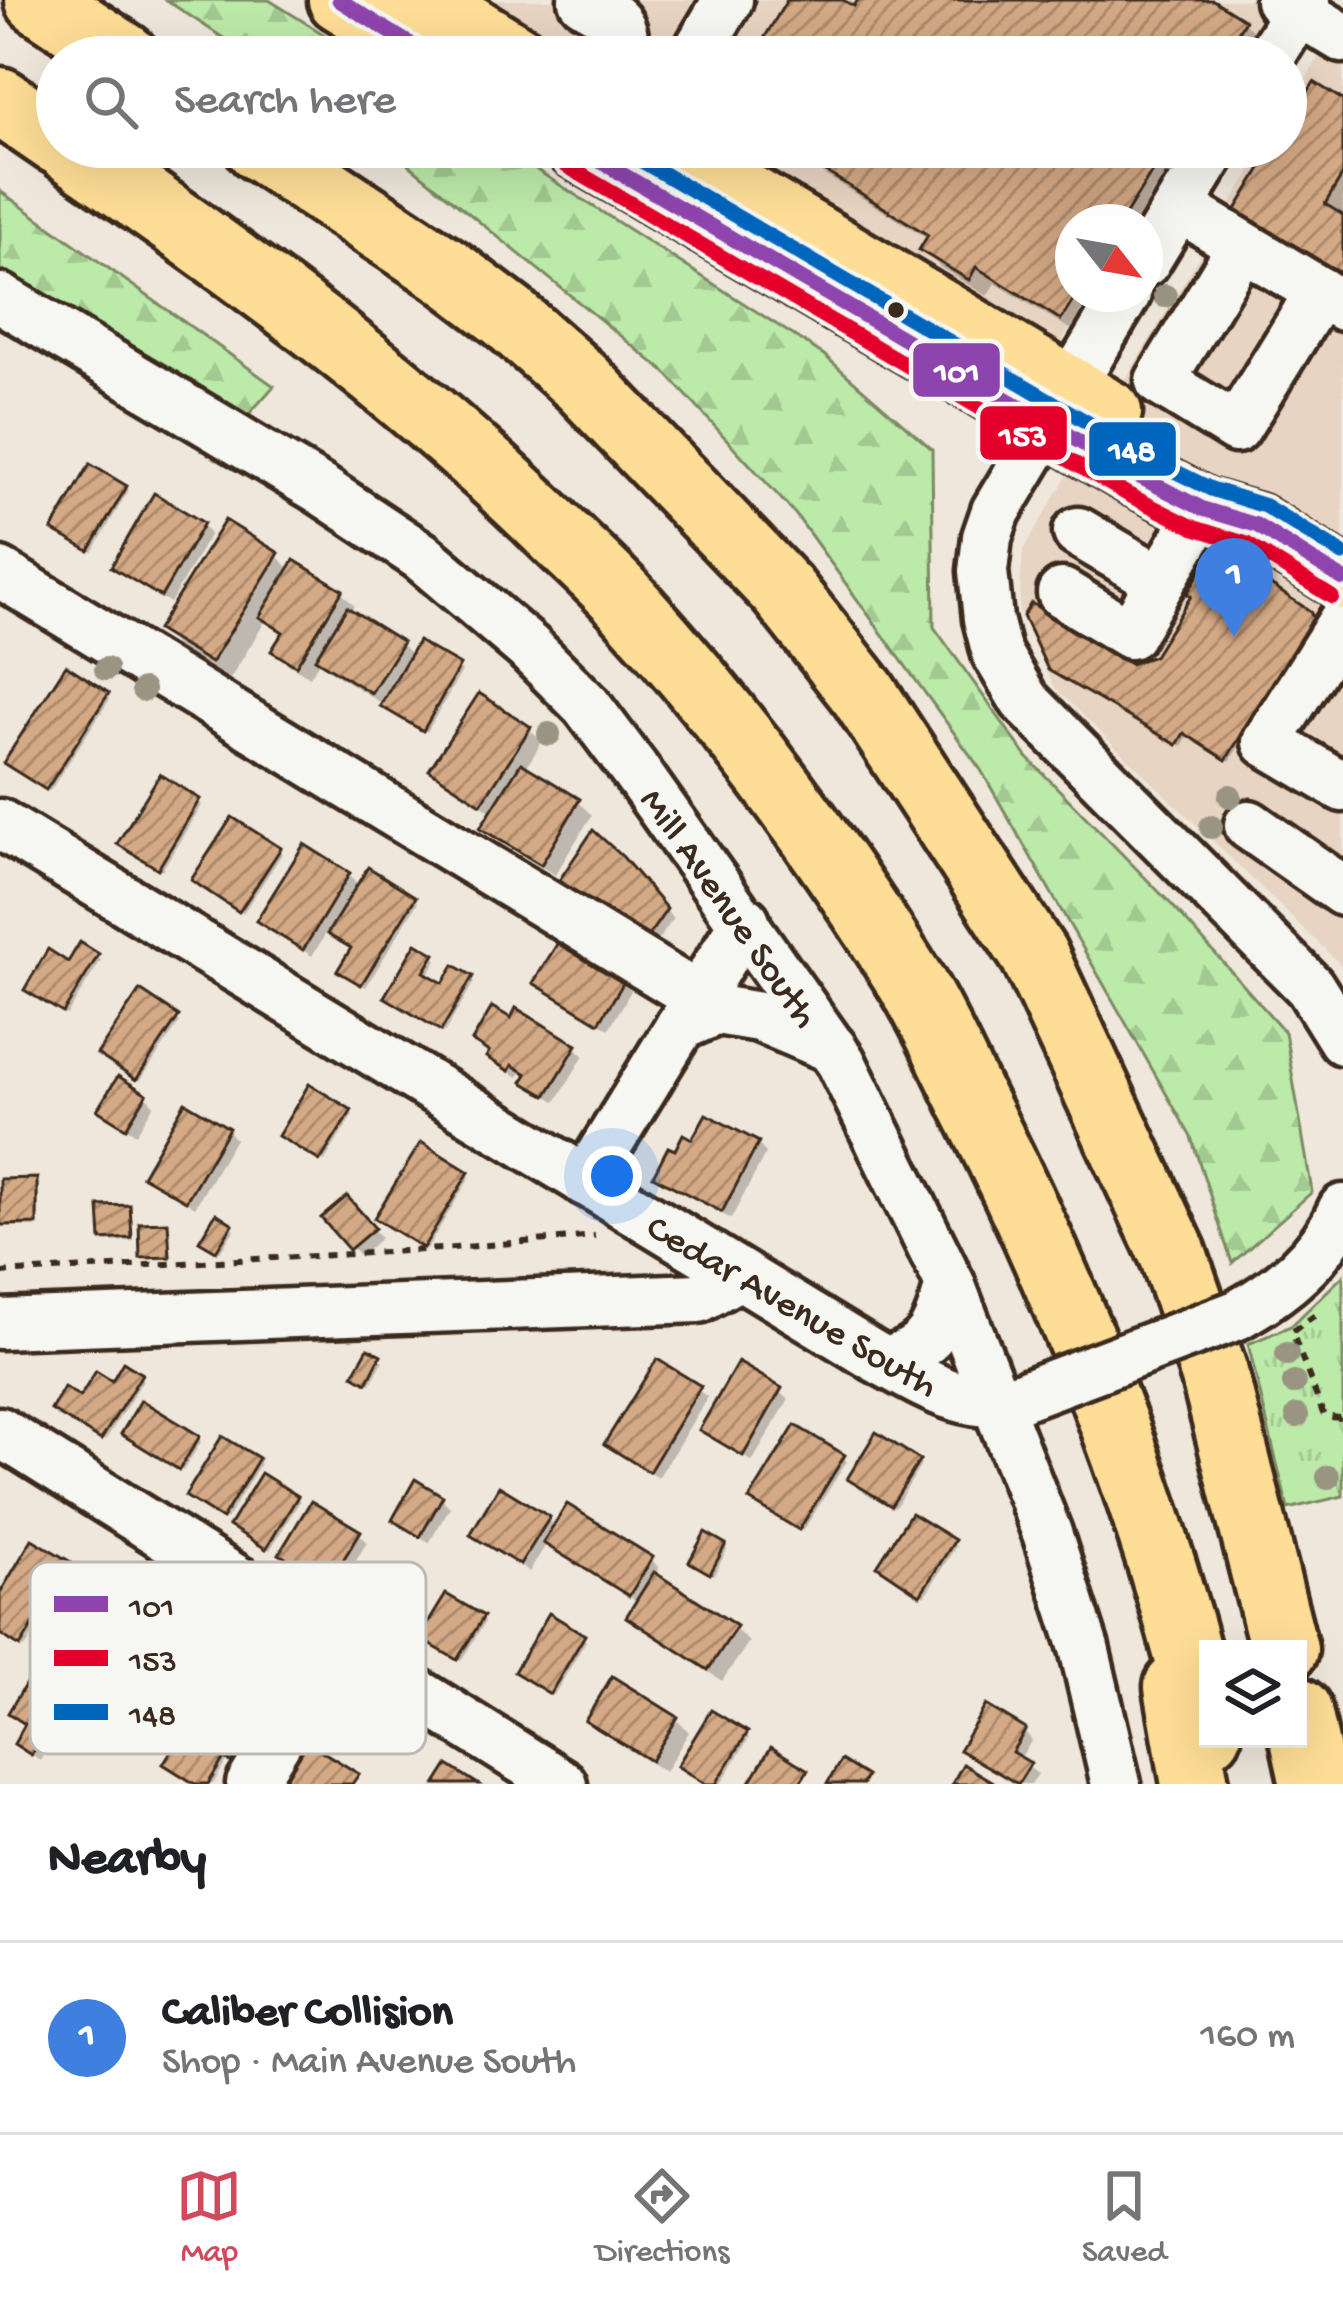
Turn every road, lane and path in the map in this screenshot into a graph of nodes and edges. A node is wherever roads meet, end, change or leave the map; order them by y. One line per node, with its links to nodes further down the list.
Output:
1 (39, 0): 7 (highway)
2 (339, 0): 8 (main road)
3 (429, 0): 9 (main road)
4 (583, 0): 10 (street)
5 (728, 0): 11 (street)
6 (1294, 4): 12 (street); 13 (street)
7 (93, 36)
8 (397, 36)
9 (486, 36)
10 (626, 36)
11 (707, 36)
12 (1280, 36)
13 (1343, 38)
14 (0, 100): 15 (highway)
15 (36, 125)
16 (97, 168): 56 (highway)
17 (291, 168): 58 (highway)
18 (615, 168): 27 (main road)
19 (700, 168): 27 (main road)
20 (1202, 168): 21 (street)
21 (1179, 207): 22 (street); 23 (street)
22 (1163, 233)
23 (1242, 246): 25 (street); 25 (street)
24 (0, 298): 40 (street, Mill Avenue South)
25 (1331, 299)
26 (1115, 312): 27 (street)
27 (1059, 404): 28 (main road); 42 (street)
28 (1229, 517): 31 (main road); 32 (street)
29 (1078, 532): 32 (street)
30 (0, 573): 41 (street)
31 (1343, 579)
32 (1161, 581): 33 (street)
33 (1062, 593)
34 (1343, 621): 35 (street)
35 (1328, 675): 36 (street)
36 (1343, 788)
37 (0, 824): 44 (street, Cedar Avenue South)
38 (1249, 826): 39 (street)
39 (1343, 891)
40 (745, 921): 41 (street); 43 (street, Mill Avenue South)
41 (689, 1011): 43 (street); 44 (street)
42 (1343, 1040)
43 (832, 1048): 49 (street, Mill Avenue South)
44 (584, 1180): 46 (street, Cedar Avenue South)
45 (1343, 1209): 53 (street, bridge)
46 (646, 1218): 47 (path); 48 (street, Cedar Avenue South)
47 (0, 1273)
48 (740, 1275): 51 (street); 52 (street, Cedar Avenue South)
49 (950, 1284): 52 (street); 53 (street, Mill Avenue South)
50 (1312, 1318): 54 (path)
51 (0, 1324)
52 (885, 1362): 53 (street, Cedar Avenue South)
53 (1013, 1399): 66 (street, Mill Avenue South)
54 (1343, 1415)
55 (0, 1432): 57 (street)
56 (1150, 1529): 59 (highway); 67 (highway)
57 (208, 1562)
58 (1282, 1640)
59 (1199, 1694)
60 (426, 1701): 64 (street)
61 (1212, 1748): 68 (highway)
62 (1306, 1748): 69 (highway)
63 (269, 1754): 65 (street)
64 (545, 1780)
65 (251, 1784)
66 (1116, 1784)
67 (1195, 1784)
68 (1220, 1784)
69 (1314, 1784)

